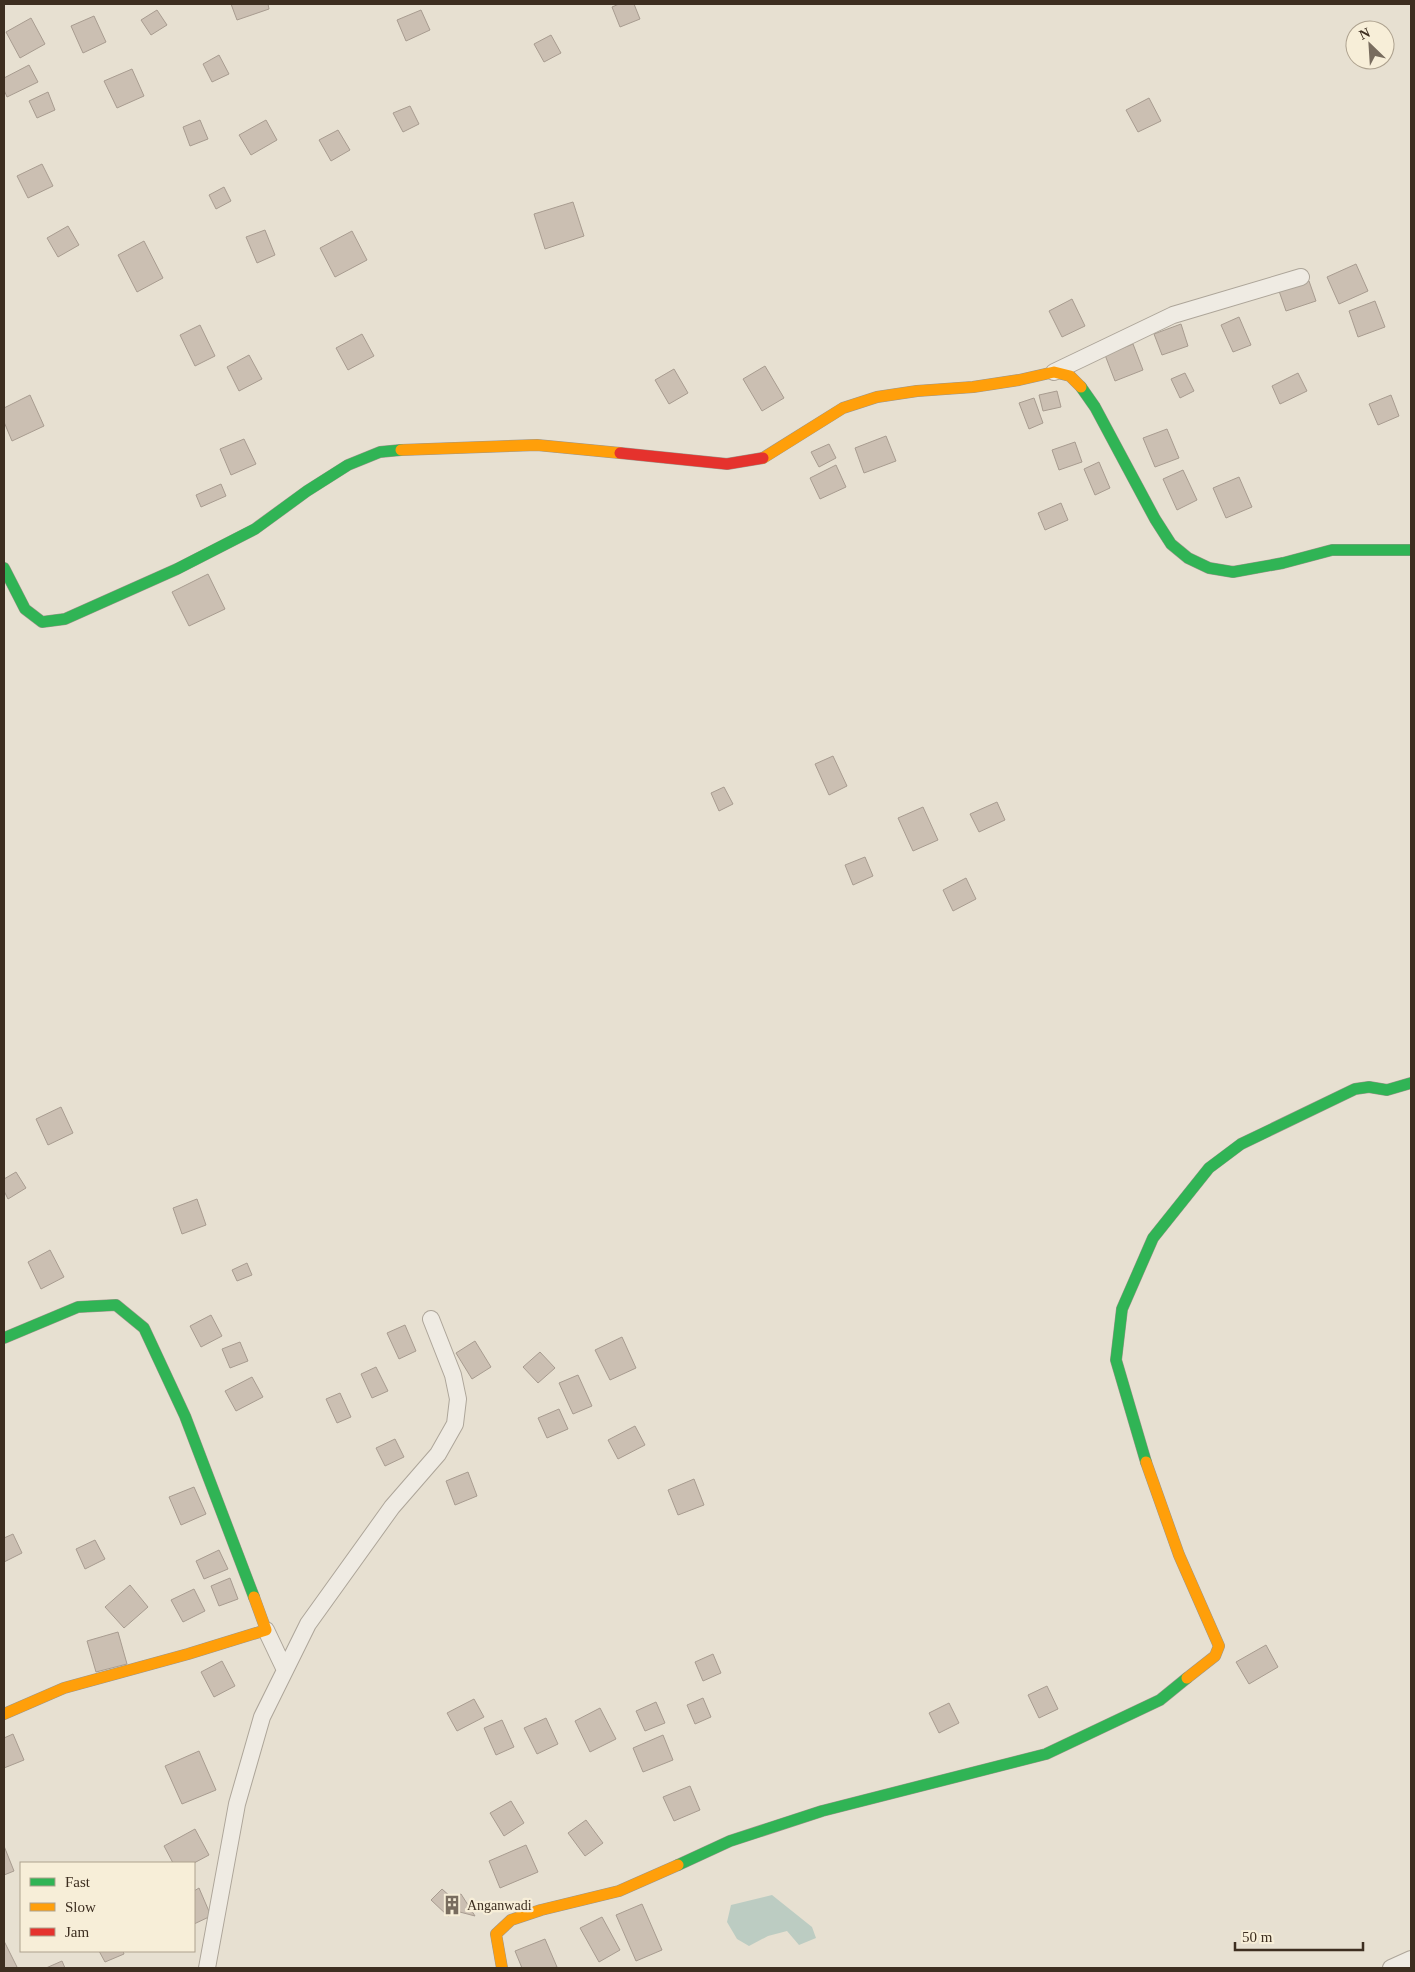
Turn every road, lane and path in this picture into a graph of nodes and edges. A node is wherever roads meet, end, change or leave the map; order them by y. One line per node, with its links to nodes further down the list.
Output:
1 (1301, 277): 2 (street)
2 (1054, 372): 3 (street); 4 (street)
3 (1411, 550)
4 (4, 568)
5 (1411, 1083): 13 (street)
6 (431, 1319): 9 (street)
7 (4, 1338): 8 (street)
8 (266, 1630): 9 (street); 10 (street)
9 (285, 1670): 12 (street)
10 (4, 1714)
11 (1411, 1959): 14 (street)
12 (207, 1968)
13 (502, 1968)
14 (1390, 1968)

